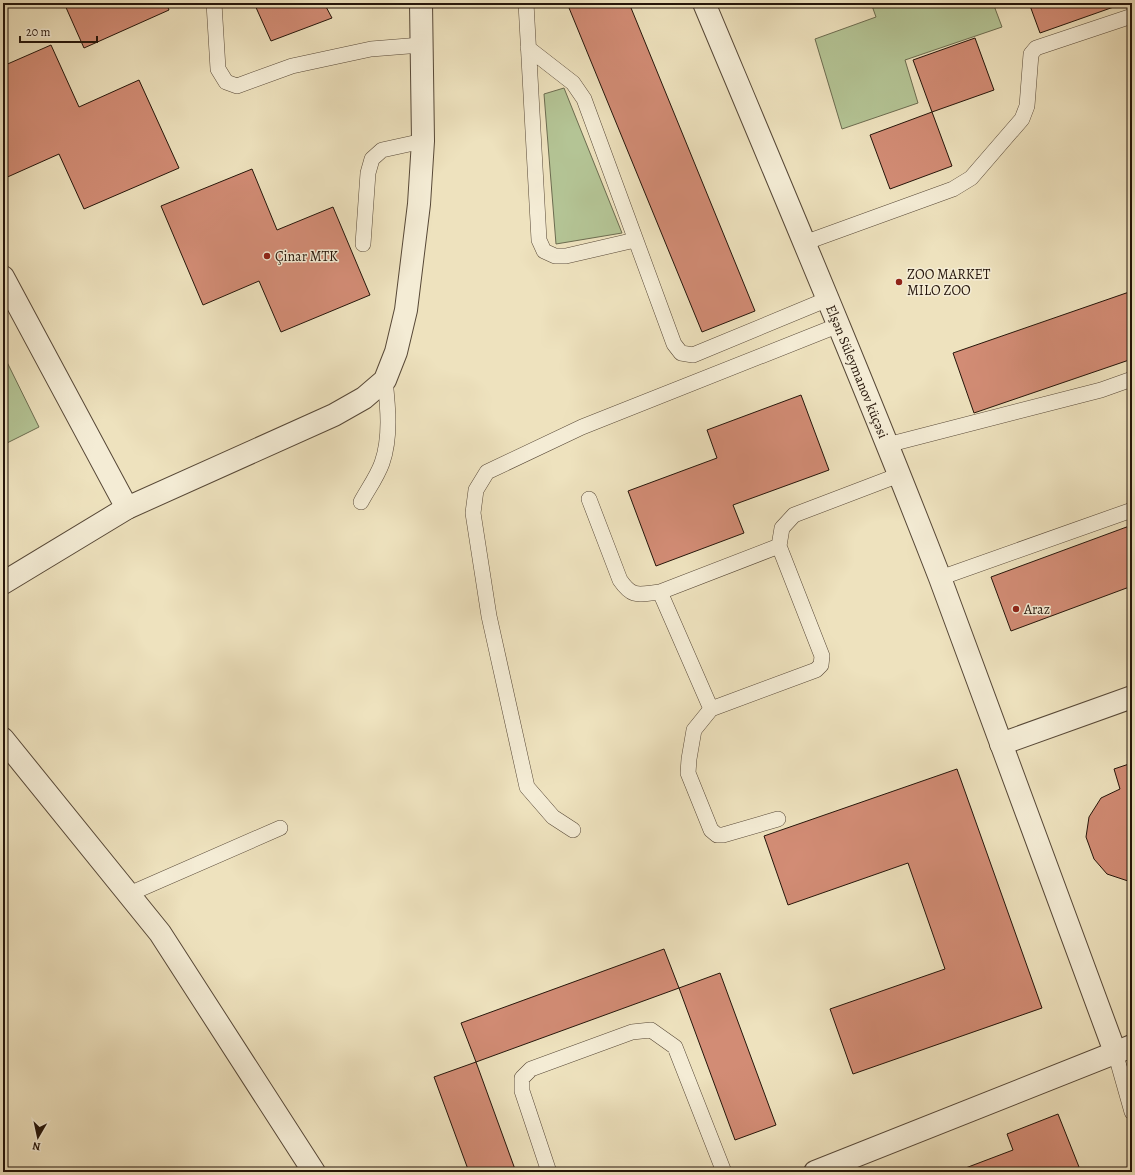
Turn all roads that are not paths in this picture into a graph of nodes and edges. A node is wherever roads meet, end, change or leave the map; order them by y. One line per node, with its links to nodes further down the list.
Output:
1 (214, 3): 6 (lane)
2 (421, 3): 6 (street)
3 (526, 3): 7 (lane)
4 (704, 3): 10 (street, Elşən Süleymanov küçəsi)
5 (1132, 16): 10 (lane)
6 (422, 46): 8 (street)
7 (528, 48): 9 (lane); 9 (lane)
8 (423, 141): 11 (lane); 16 (street)
9 (635, 240): 13 (lane)
10 (804, 243): 13 (street, Elşən Süleymanov küçəsi)
11 (363, 244)
12 (3, 277): 21 (street)
13 (828, 299): 14 (street, Elşən Süleymanov küçəsi)
14 (839, 325): 17 (street, Elşən Süleymanov küçəsi); 33 (lane)
15 (1132, 379): 17 (lane)
16 (385, 380): 20 (lane); 21 (street)
17 (887, 445): 18 (street, Elşən Süleymanov küçəsi)
18 (899, 475): 23 (lane); 24 (street, Elşən Süleymanov küçəsi)
19 (589, 500): 26 (lane)
20 (361, 502)
21 (127, 508): 25 (street)
22 (1132, 510): 24 (lane)
23 (779, 546): 26 (lane); 28 (lane)
24 (940, 578): 30 (street, Elşən Süleymanov küçəsi)
25 (3, 583)
26 (660, 592): 28 (lane)
27 (1132, 697): 30 (street)
28 (711, 709): 31 (lane)
29 (3, 739): 34 (street)
30 (1001, 744): 35 (street, Elşən Süleymanov küçəsi)
31 (778, 819)
32 (280, 828): 34 (lane)
33 (573, 830)
34 (129, 894): 37 (street)
35 (1124, 1049): 36 (lane); 40 (street)
36 (1132, 1112)
37 (314, 1172)
38 (549, 1172): 39 (lane)
39 (724, 1172)
40 (815, 1172)

